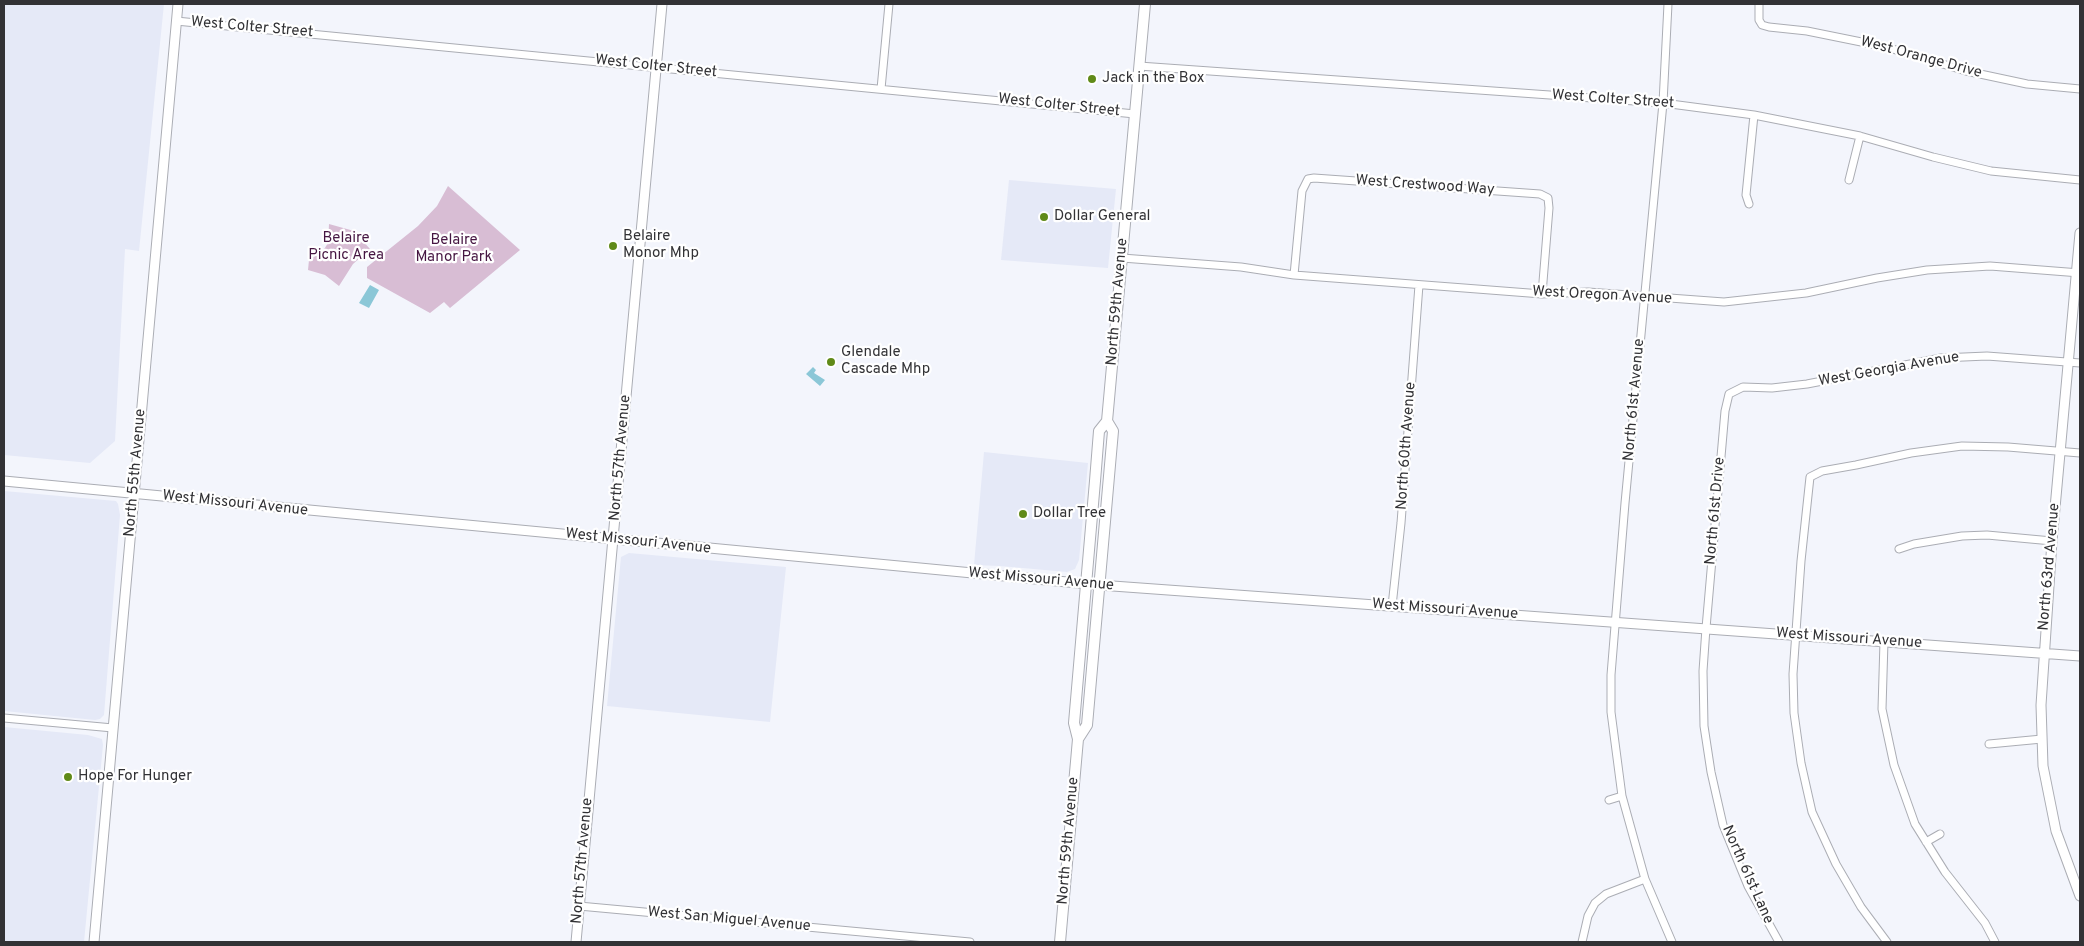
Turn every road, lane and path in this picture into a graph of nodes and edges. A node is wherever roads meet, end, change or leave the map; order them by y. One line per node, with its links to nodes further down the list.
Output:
1 (178, 4): 7 (street, North 55th Avenue)
2 (662, 4): 9 (street, North 57th Avenue)
3 (889, 4): 10 (street)
4 (1145, 4): 8 (main road, North 59th Avenue)
5 (1668, 4): 12 (street, North 61st Avenue)
6 (1759, 4): 11 (street, West Orange Drive)
7 (176, 21): 9 (street, West Colter Street); 33 (street, North 55th Avenue)
8 (1139, 66): 12 (street, West Colter Street); 13 (main road, North 59th Avenue)
9 (657, 67): 10 (street, West Colter Street); 34 (street, North 57th Avenue)
10 (881, 89): 13 (street, West Colter Street)
11 (2080, 89)
12 (1663, 103): 14 (street, West Colter Street); 25 (street, North 61st Avenue)
13 (1135, 114): 20 (main road, North 59th Avenue)
14 (1754, 115): 15 (street, West Colter Street); 18 (street)
15 (1860, 136): 16 (street); 17 (street, West Colter Street)
16 (1849, 180)
17 (2080, 180)
18 (1749, 204)
19 (2080, 232): 21 (street, North 63rd Avenue)
20 (1122, 258): 22 (street, West Oregon Avenue); 29 (main road, North 59th Avenue)
21 (2078, 273): 25 (street, West Oregon Avenue); 26 (street, North 63rd Avenue)
22 (1294, 275): 23 (street, West Oregon Avenue); 24 (street, West Crestwood Way)
23 (1419, 285): 24 (street, West Oregon Avenue); 39 (street, North 60th Avenue)
24 (1542, 294): 25 (street, West Oregon Avenue)
25 (1645, 297): 40 (street, North 61st Avenue)
26 (2069, 362): 27 (street, West Georgia Avenue); 28 (street, West Georgia Avenue); 30 (street, North 63rd Avenue)
27 (2080, 363)
28 (1729, 394): 41 (street, North 61st Drive)
29 (1107, 421): 37 (main road, North 59th Avenue); 38 (main road, North 59th Avenue)
30 (2060, 451): 31 (street); 35 (street, North 63rd Avenue); 42 (street)
31 (2080, 452)
32 (4, 481): 33 (street, West Missouri Avenue)
33 (134, 494): 34 (street, West Missouri Avenue); 47 (street, North 55th Avenue)
34 (614, 540): 37 (street, West Missouri Avenue); 57 (street, North 57th Avenue)
35 (2052, 541): 36 (street); 44 (street, North 63rd Avenue)
36 (1899, 549)
37 (1085, 584): 38 (street, West Missouri Avenue); 48 (main road, North 59th Avenue)
38 (1099, 585): 39 (street, West Missouri Avenue); 48 (main road, North 59th Avenue)
39 (1392, 606): 40 (street, West Missouri Avenue)
40 (1615, 622): 41 (street, West Missouri Avenue); 51 (street, North 61st Avenue)
41 (1706, 628): 42 (street, West Missouri Avenue); 64 (street, North 61st Lane)
42 (1795, 635): 43 (street, West Missouri Avenue); 65 (street)
43 (1884, 641): 44 (street, West Missouri Avenue); 54 (street)
44 (2043, 653): 45 (street, West Missouri Avenue); 49 (street, North 63rd Avenue)
45 (2080, 656)
46 (4, 718): 47 (street)
47 (113, 728): 58 (street, North 55th Avenue)
48 (1078, 739): 61 (main road, North 59th Avenue)
49 (2042, 739): 50 (street); 56 (street, North 63rd Avenue)
50 (1989, 744)
51 (1622, 796): 52 (street); 55 (street, North 61st Avenue)
52 (1609, 800)
53 (1940, 834): 54 (street)
54 (1926, 842): 66 (street)
55 (1646, 879): 62 (street); 63 (street, North 61st Avenue)
56 (2080, 896)
57 (579, 906): 59 (street, North 57th Avenue); 60 (street, West San Miguel Avenue)
58 (94, 942)
59 (576, 942)
60 (970, 942)
61 (1060, 942)
62 (1582, 942)
63 (1672, 942)
64 (1779, 942)
65 (1887, 942)
66 (1995, 942)

